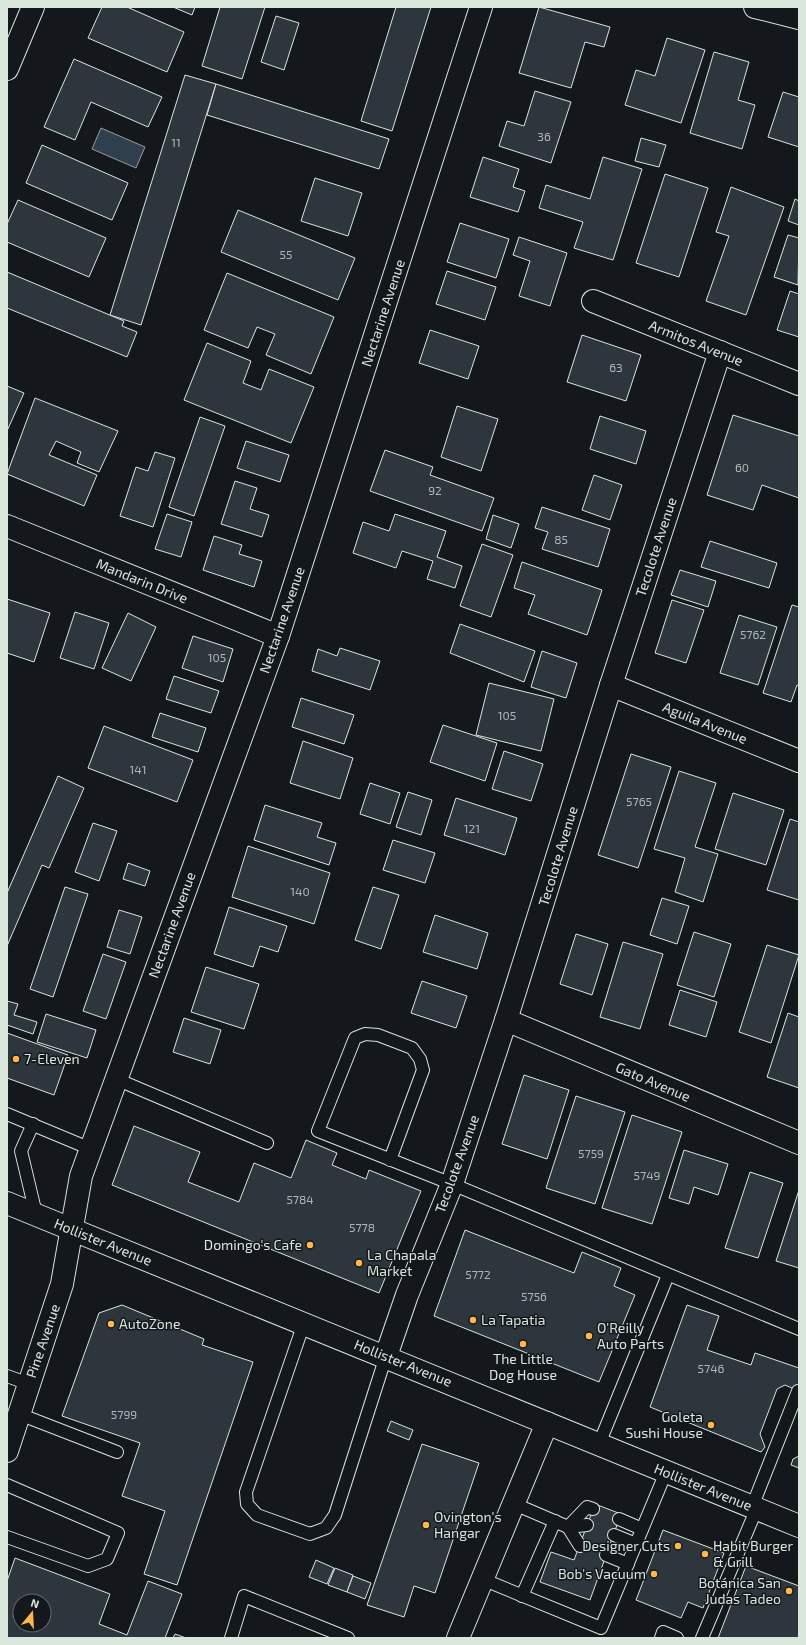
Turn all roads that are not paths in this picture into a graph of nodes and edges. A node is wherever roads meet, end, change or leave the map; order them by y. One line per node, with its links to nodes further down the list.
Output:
1 (33, 7): 5 (street)
2 (481, 7): 10 (street, Nectarine Avenue)
3 (755, 7): 4 (street)
4 (799, 18)
5 (7, 69)
6 (593, 301): 7 (street, Armitos Avenue)
7 (720, 352): 8 (street, Armitos Avenue); 11 (street, Tecolote Avenue)
8 (799, 384)
9 (7, 526): 10 (street, Mandarin Drive)
10 (278, 636): 14 (street, Nectarine Avenue)
11 (611, 685): 12 (street, Aguila Avenue); 13 (street, Tecolote Avenue)
12 (799, 761)
13 (506, 1020): 18 (street, Gato Avenue); 21 (street, Tecolote Avenue)
14 (116, 1079): 17 (lane); 19 (street, Nectarine Avenue)
15 (7, 1114): 16 (lane)
16 (33, 1124): 19 (lane); 23 (lane)
17 (267, 1143)
18 (799, 1143)
19 (91, 1149): 24 (street, Nectarine Avenue)
20 (390, 1160): 20 (lane); 21 (lane)
21 (452, 1184): 25 (lane); 28 (street, Tecolote Avenue)
22 (7, 1202): 23 (street, Hollister Avenue)
23 (36, 1214): 24 (street, Hollister Avenue)
24 (72, 1230): 26 (street, Hollister Avenue); 30 (street, Pine Avenue)
25 (668, 1275): 27 (lane); 34 (lane)
26 (304, 1323): 28 (street, Hollister Avenue); 28 (lane)
27 (799, 1329)
28 (386, 1356): 33 (street, Hollister Avenue)
29 (7, 1376): 30 (lane)
30 (29, 1384): 32 (street, Pine Avenue)
31 (798, 1391): 40 (lane)
32 (19, 1414): 35 (street, Pine Avenue); 36 (lane)
33 (546, 1423): 34 (street, Hollister Avenue); 39 (street)
34 (599, 1444): 37 (street, Hollister Avenue)
35 (7, 1451)
36 (117, 1452)
37 (666, 1472): 40 (street, Hollister Avenue); 47 (lane)
38 (7, 1485): 49 (lane)
39 (512, 1503): 43 (lane); 54 (street)
40 (755, 1508): 45 (street, Hollister Avenue); 61 (lane)
41 (593, 1509): 46 (lane)
42 (619, 1519): 47 (lane)
43 (555, 1521): 46 (lane); 55 (lane)
44 (587, 1525): 46 (lane)
45 (799, 1526)
46 (568, 1527): 51 (lane)
47 (642, 1529): 50 (lane)
48 (614, 1535): 50 (lane)
49 (7, 1537)
50 (636, 1544): 53 (lane)
51 (580, 1546)
52 (606, 1556): 53 (lane)
53 (628, 1564): 55 (lane)
54 (482, 1579): 55 (lane); 58 (street)
55 (522, 1596)
56 (231, 1638): 57 (lane)
57 (348, 1638)
58 (458, 1638)
59 (661, 1638): 60 (lane)
60 (677, 1638)
61 (702, 1638)

